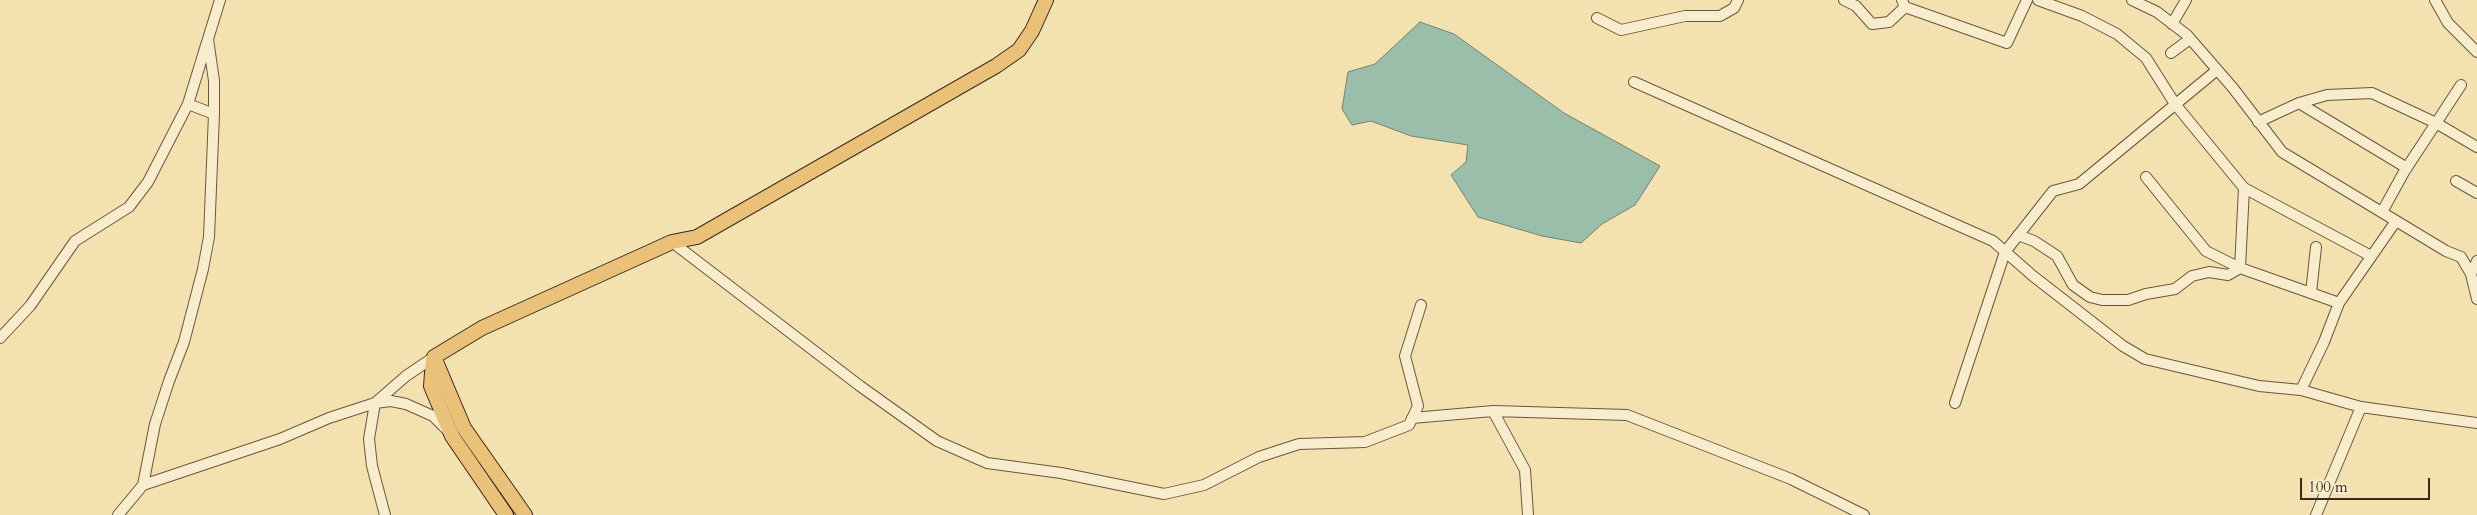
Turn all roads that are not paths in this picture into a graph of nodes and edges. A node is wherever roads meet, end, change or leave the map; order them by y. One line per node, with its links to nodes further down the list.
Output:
1 (220, 0): 13 (street)
2 (1046, 0): 35 (main road)
3 (1738, 0): 11 (street)
4 (1844, 0): 10 (street)
5 (2027, 0): 10 (street)
6 (2038, 0): 22 (street)
7 (2132, 0): 12 (street)
8 (2186, 0): 12 (street)
9 (2435, 0): 15 (street)
10 (1904, 4)
11 (1597, 18)
12 (2172, 24): 14 (street)
13 (208, 39): 21 (street); 23 (street)
14 (2190, 39): 16 (street); 17 (street)
15 (2477, 52)
16 (2171, 53)
17 (2217, 70): 22 (street); 24 (street)
18 (1634, 82): 37 (street)
19 (2461, 85): 25 (street)
20 (2300, 103): 24 (street); 25 (street); 27 (street)
21 (188, 104): 23 (street); 46 (street)
22 (2175, 104): 30 (street); 34 (street)
23 (214, 114): 56 (street)
24 (2258, 122): 32 (street)
25 (2436, 123): 26 (street); 27 (street)
26 (2477, 147)
27 (2407, 168): 32 (street)
28 (2146, 177): 40 (street)
29 (2456, 181): 31 (street)
30 (2244, 188): 38 (street); 40 (street)
31 (2477, 193)
32 (2382, 212): 33 (street)
33 (2396, 220): 38 (street); 41 (street)
34 (2018, 235): 37 (street); 40 (street)
35 (672, 242): 47 (main road); 53 (street)
36 (2316, 247): 42 (street)
37 (2005, 252): 48 (street); 50 (street)
38 (2371, 256): 44 (street)
39 (2477, 261): 41 (street)
40 (2240, 268): 42 (street)
41 (2471, 274): 43 (street)
42 (2310, 292): 44 (street)
43 (2477, 299)
44 (2339, 303): 48 (street)
45 (1421, 305): 53 (street)
46 (0, 338)
47 (434, 357): 49 (street); 55 (main road); 60 (main road)
48 (2300, 390): 51 (street)
49 (375, 403): 55 (street); 56 (street); 58 (street)
50 (1955, 403)
51 (2361, 407): 54 (street); 63 (street)
52 (1492, 411): 53 (street); 61 (street); 62 (street)
53 (1412, 418)
54 (2477, 423)
55 (452, 436): 59 (main road)
56 (143, 485): 57 (street)
57 (118, 515)
58 (385, 515)
59 (506, 515)
60 (525, 515)
61 (1528, 515)
62 (1864, 515)
63 (2316, 515)

